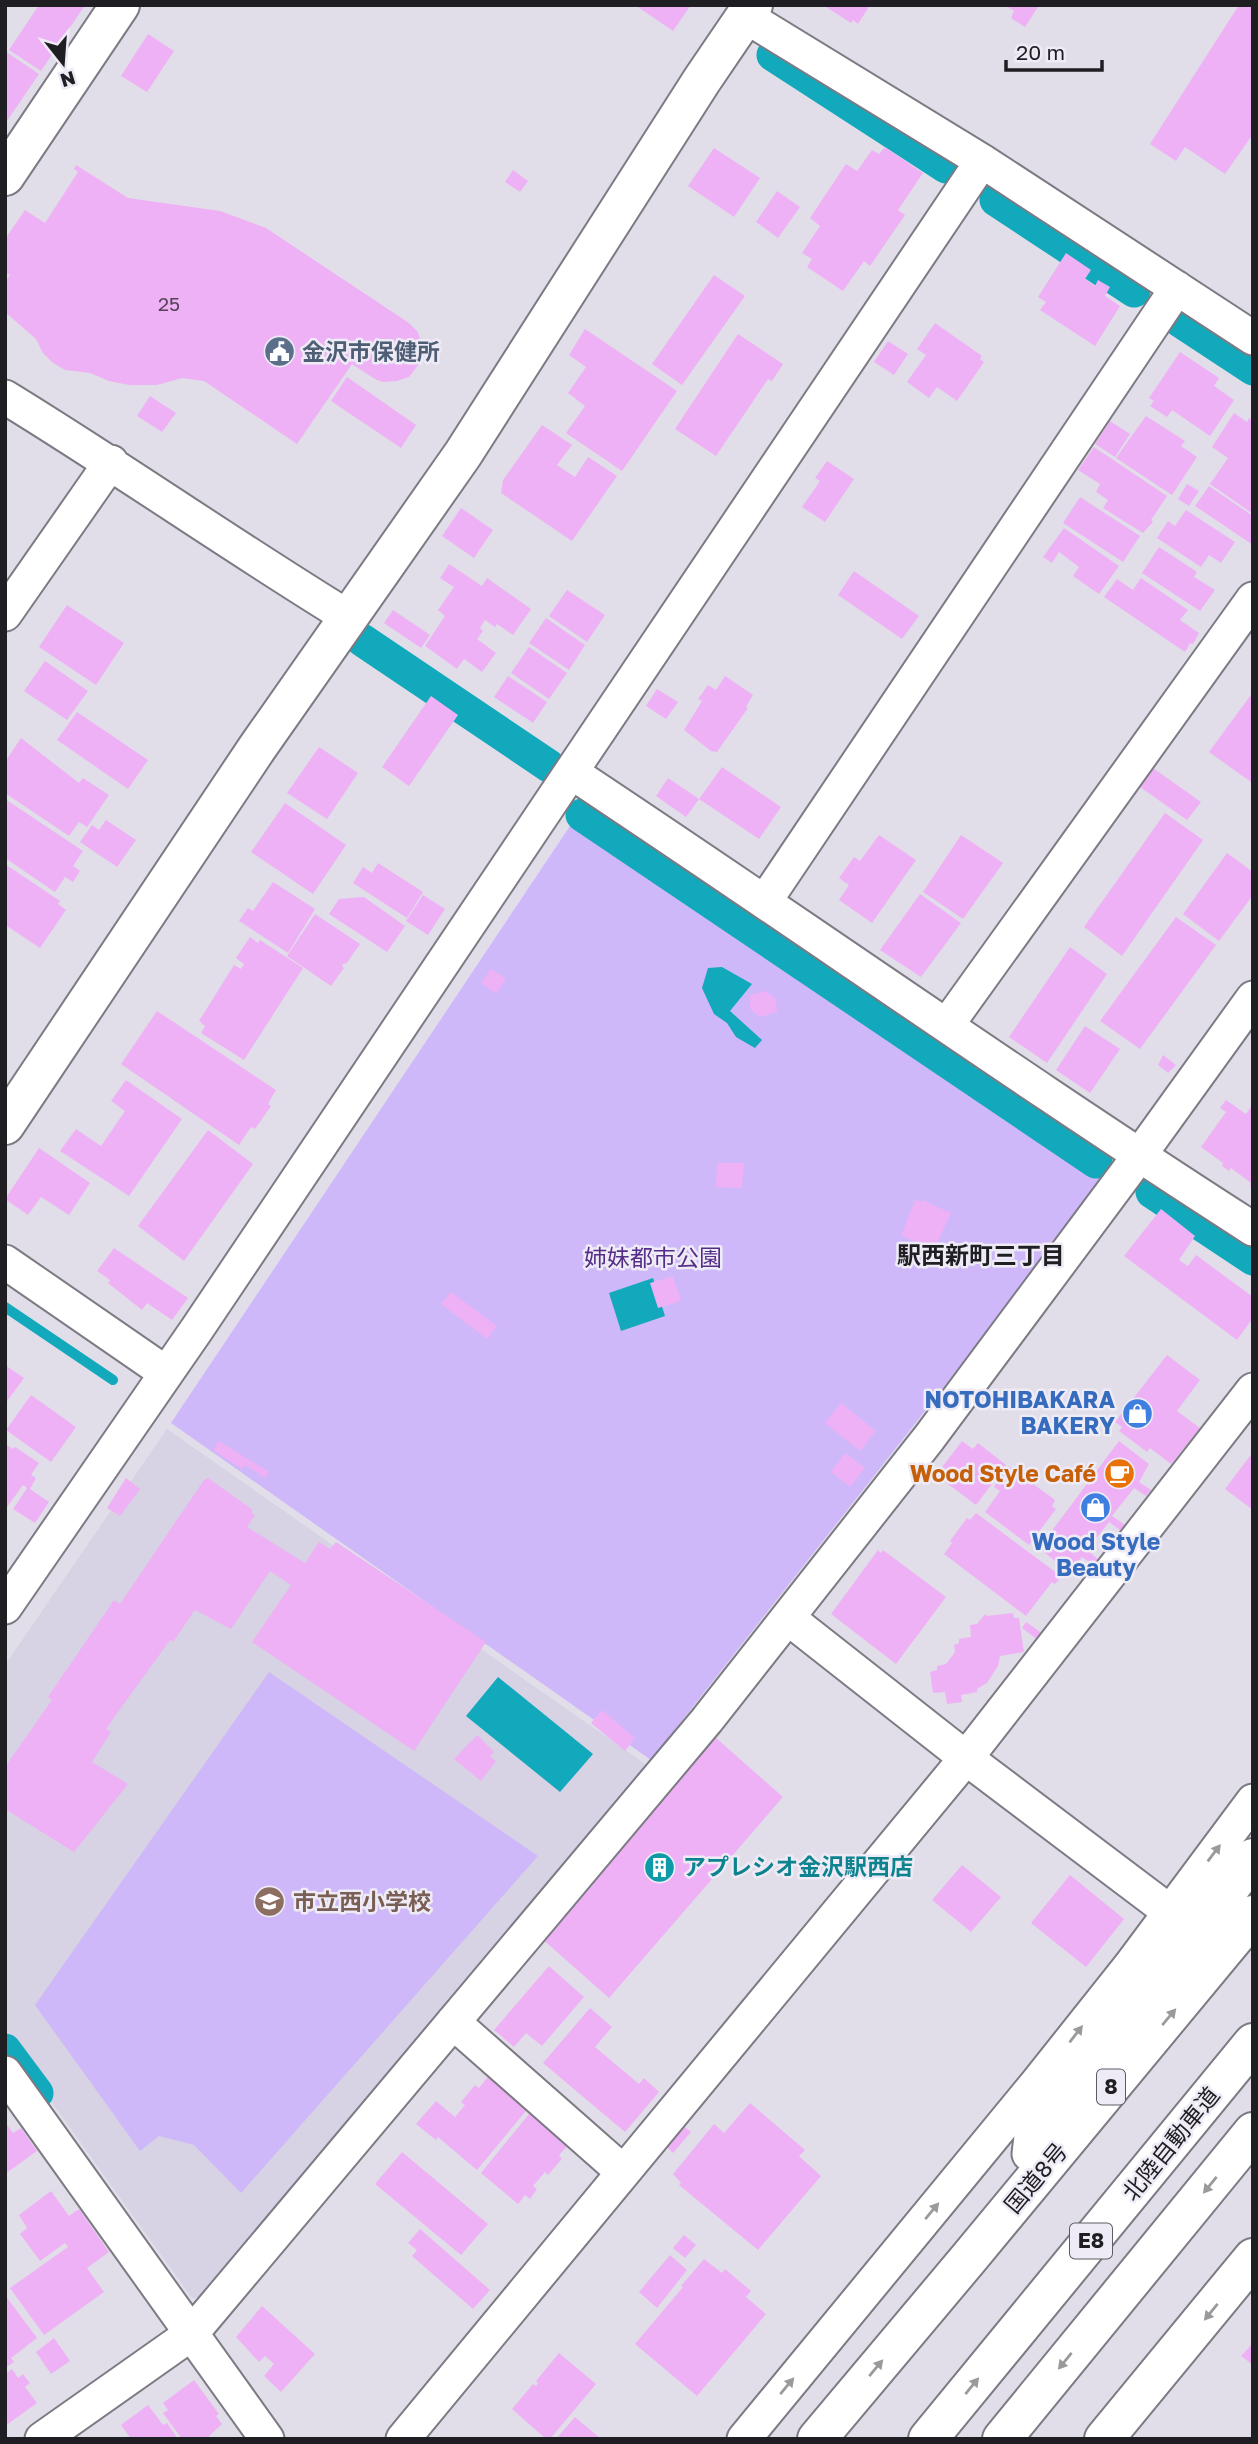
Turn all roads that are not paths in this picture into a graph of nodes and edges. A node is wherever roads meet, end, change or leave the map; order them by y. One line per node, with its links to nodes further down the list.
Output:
1 (120, 5): 4 (main road)
2 (749, 11): 3 (street); 11 (main road)
3 (982, 161): 5 (street); 12 (street)
4 (5, 176)
5 (1177, 288): 6 (street); 13 (street)
6 (1253, 338)
7 (5, 397): 8 (street)
8 (111, 462): 10 (street); 11 (street)
9 (1253, 599): 15 (street)
10 (5, 614)
11 (348, 617): 16 (main road)
12 (571, 772): 13 (street); 20 (street)
13 (765, 901): 15 (street)
14 (1253, 998): 17 (street)
15 (947, 1025): 17 (street)
16 (5, 1125)
17 (1139, 1156): 18 (street); 23 (street)
18 (1253, 1228)
19 (5, 1262): 20 (street)
20 (166, 1373): 22 (street)
21 (1253, 1390): 24 (street)
22 (5, 1607)
23 (788, 1618): 24 (street); 29 (street)
24 (966, 1758): 27 (street); 35 (street)
25 (1253, 1801): 27 (street, one-way to 25)
26 (1253, 1858): 34 (main road, 8)
27 (1170, 1912): 32 (street, one-way to 27)
28 (1253, 1915): 36 (main road, 国道8号 / 8, one-way to 28)
29 (453, 2022): 35 (street); 38 (street)
30 (1253, 2043): 44 (main road, 北陸自動車道 / E8, one-way to 30)
31 (5, 2073): 38 (street)
32 (1037, 2083): 34 (street); 39 (street, one-way to 32)
33 (1253, 2132): 45 (main road, E8, one-way to 45)
34 (1029, 2154): 36 (main road, 8)
35 (622, 2171): 42 (street)
36 (969, 2258): 43 (main road, 国道8号 / 8, one-way to 36)
37 (1253, 2258): 46 (main road, one-way to 46)
38 (191, 2334): 40 (street); 41 (street)
39 (757, 2433)
40 (42, 2439)
41 (267, 2439)
42 (402, 2439)
43 (817, 2439)
44 (928, 2439)
45 (1002, 2439)
46 (1104, 2439)

